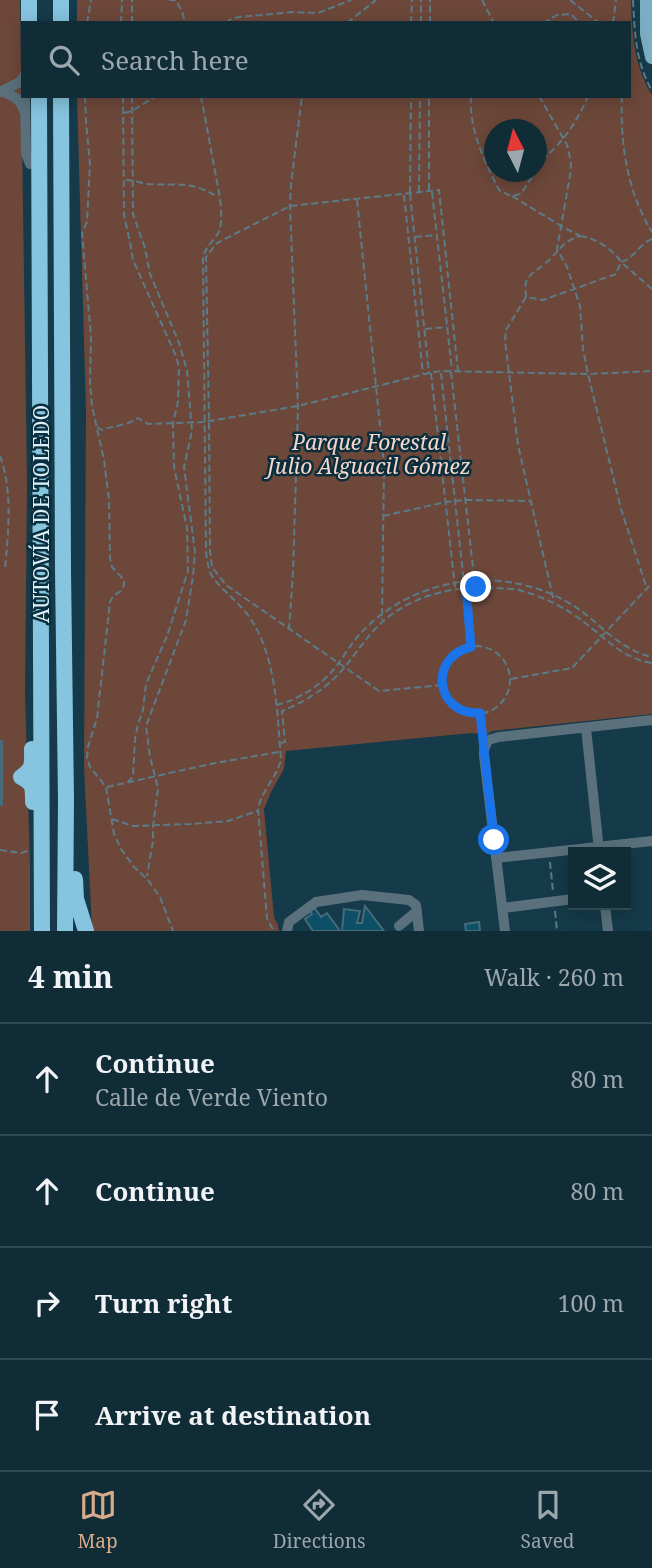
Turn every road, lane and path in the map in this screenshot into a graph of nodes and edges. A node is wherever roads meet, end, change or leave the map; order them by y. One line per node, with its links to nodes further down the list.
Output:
1 (61, 0): 15 (highway)
2 (91, 0): 16 (path)
3 (122, 0): 17 (path)
4 (132, 0): 18 (path)
5 (169, 0): 19 (path)
6 (351, 0): 20 (path)
7 (376, 0): 21 (path)
8 (412, 0): 22 (path)
9 (421, 0): 23 (path)
10 (430, 0): 24 (path)
11 (482, 0): 25 (path)
12 (570, 0): 28 (path)
13 (616, 0): 29 (path)
14 (647, 0): 30 (main road)
15 (61, 21)
16 (87, 21)
17 (121, 21)
18 (132, 21)
19 (185, 21)
20 (228, 21)
21 (350, 21)
22 (411, 21)
23 (421, 21)
24 (430, 21)
25 (493, 21)
26 (546, 21): 27 (path)
27 (578, 21)
28 (596, 21)
29 (613, 21)
30 (652, 57)
31 (21, 80): 32 (street)
32 (1, 91): 51 (street)
33 (27, 98): 51 (street)
34 (27, 98): 55 (highway)
35 (39, 98): 68 (highway, AUTOVÍA DE TOLEDO)
36 (61, 98): 136 (highway, AUTOVÍA DE TOLEDO)
37 (85, 98): 95 (path)
38 (123, 98): 52 (path)
39 (132, 98): 50 (path)
40 (153, 98): 50 (path)
41 (201, 98): 64 (path)
42 (302, 98): 66 (path)
43 (411, 98): 61 (path)
44 (420, 98): 60 (path)
45 (429, 98): 59 (path)
46 (471, 98): 63 (path)
47 (540, 98): 53 (path)
48 (586, 98): 53 (path)
49 (622, 98): 69 (path)
50 (132, 111): 52 (path); 57 (path)
51 (25, 113): 55 (street)
52 (123, 113): 56 (path)
53 (563, 139): 54 (path); 67 (path)
54 (547, 156)
55 (30, 164): 68 (highway)
56 (125, 180): 57 (path); 94 (path)
57 (133, 180): 64 (path); 92 (path)
58 (529, 182): 63 (path)
59 (430, 191): 60 (path); 70 (path); 83 (path)
60 (419, 192): 61 (path)
61 (410, 193): 62 (path); 72 (path)
62 (404, 194): 65 (path); 88 (path)
63 (512, 196): 67 (path)
64 (220, 198): 93 (path)
65 (357, 199): 66 (path); 89 (path)
66 (290, 206): 90 (path); 91 (path)
67 (561, 226): 71 (path); 74 (path)
68 (39, 228): 114 (highway, AUTOVÍA DE TOLEDO)
69 (652, 232)
70 (437, 235): 72 (path); 79 (path)
71 (580, 236): 74 (path); 75 (path)
72 (414, 237): 80 (path)
73 (652, 239): 75 (path)
74 (557, 249): 76 (path); 78 (path)
75 (621, 262): 76 (path); 77 (path)
76 (574, 288): 78 (path); 87 (path)
77 (652, 289)
78 (526, 297): 85 (path)
79 (447, 327): 80 (path); 82 (path)
80 (424, 330): 86 (path)
81 (440, 371): 82 (path); 86 (path); 98 (path)
82 (451, 371): 83 (path); 97 (path)
83 (458, 371): 85 (path)
84 (652, 371): 87 (path)
85 (508, 372): 87 (path); 99 (path)
86 (430, 373): 88 (path); 100 (path)
87 (588, 374): 110 (path)
88 (423, 375): 89 (path)
89 (376, 387): 90 (path); 101 (path)
90 (298, 406): 91 (path); 116 (path)
91 (209, 421): 93 (path); 116 (path)
92 (191, 422): 93 (path); 94 (path); 133 (path)
93 (204, 422): 126 (path)
94 (173, 423): 95 (path); 134 (path)
95 (97, 427): 135 (path)
96 (0, 456): 102 (path)
97 (465, 500): 98 (path); 99 (path); 103 (path)
98 (455, 501): 100 (path); 104 (path)
99 (531, 501): 111 (path)
100 (446, 502): 101 (path); 105 (path)
101 (382, 516): 113 (path)
102 (5, 570)
103 (475, 580): 104 (path); 107 (path); 111 (path)
104 (465, 581): 105 (path); 108 (path)
105 (455, 583): 109 (path); 113 (path)
106 (652, 583): 110 (path)
107 (476, 587): 108 (path); 112 (path)
108 (466, 588): 109 (path); 119 (path)
109 (456, 589): 115 (path)
110 (647, 589): 117 (path)
111 (552, 594): 112 (path); 117 (path)
112 (554, 603): 118 (path)
113 (382, 615): 115 (path); 121 (path)
114 (41, 622): 144 (highway, AUTOVÍA DE TOLEDO); 144 (highway)
115 (382, 622): 123 (path)
116 (289, 630): 121 (path)
117 (606, 633): 118 (path); 120 (path)
118 (602, 638): 122 (path); 124 (path)
119 (471, 647): 124 (path); 125 (path)
120 (652, 656)
121 (338, 663): 123 (path); 126 (path)
122 (652, 663)
123 (344, 668): 125 (path); 130 (path)
124 (510, 679): 127 (path)
125 (442, 685): 127 (path)
126 (275, 705): 130 (path)
127 (480, 713): 131 (path)
128 (652, 720): 129 (street)
129 (586, 727): 131 (street); 141 (street)
130 (280, 743): 132 (path)
131 (484, 750): 146 (street)
132 (280, 751): 133 (path); 137 (path)
133 (155, 778): 134 (path); 139 (path)
134 (127, 783): 135 (path)
135 (106, 787): 138 (path)
136 (66, 800): 154 (highway, AUTOVÍA DE TOLEDO); 155 (highway)
137 (258, 810): 139 (path); 157 (path)
138 (111, 818): 139 (path); 147 (path)
139 (154, 824): 147 (path)
140 (652, 841): 142 (street)
141 (599, 847)
142 (612, 847)
143 (0, 850): 144 (path)
144 (38, 850): 153 (highway, AUTOVÍA DE TOLEDO)
145 (568, 852): 146 (street)
146 (496, 858): 149 (street)
147 (146, 878): 156 (path)
148 (568, 900): 149 (street)
149 (503, 908): 160 (street)
150 (606, 910): 161 (street)
151 (417, 911): 152 (street); 158 (street); 159 (street)
152 (399, 926)
153 (42, 931)
154 (65, 931)
155 (86, 931)
156 (173, 931)
157 (274, 931)
158 (287, 931)
159 (419, 931)
160 (505, 931)
161 (608, 931)

